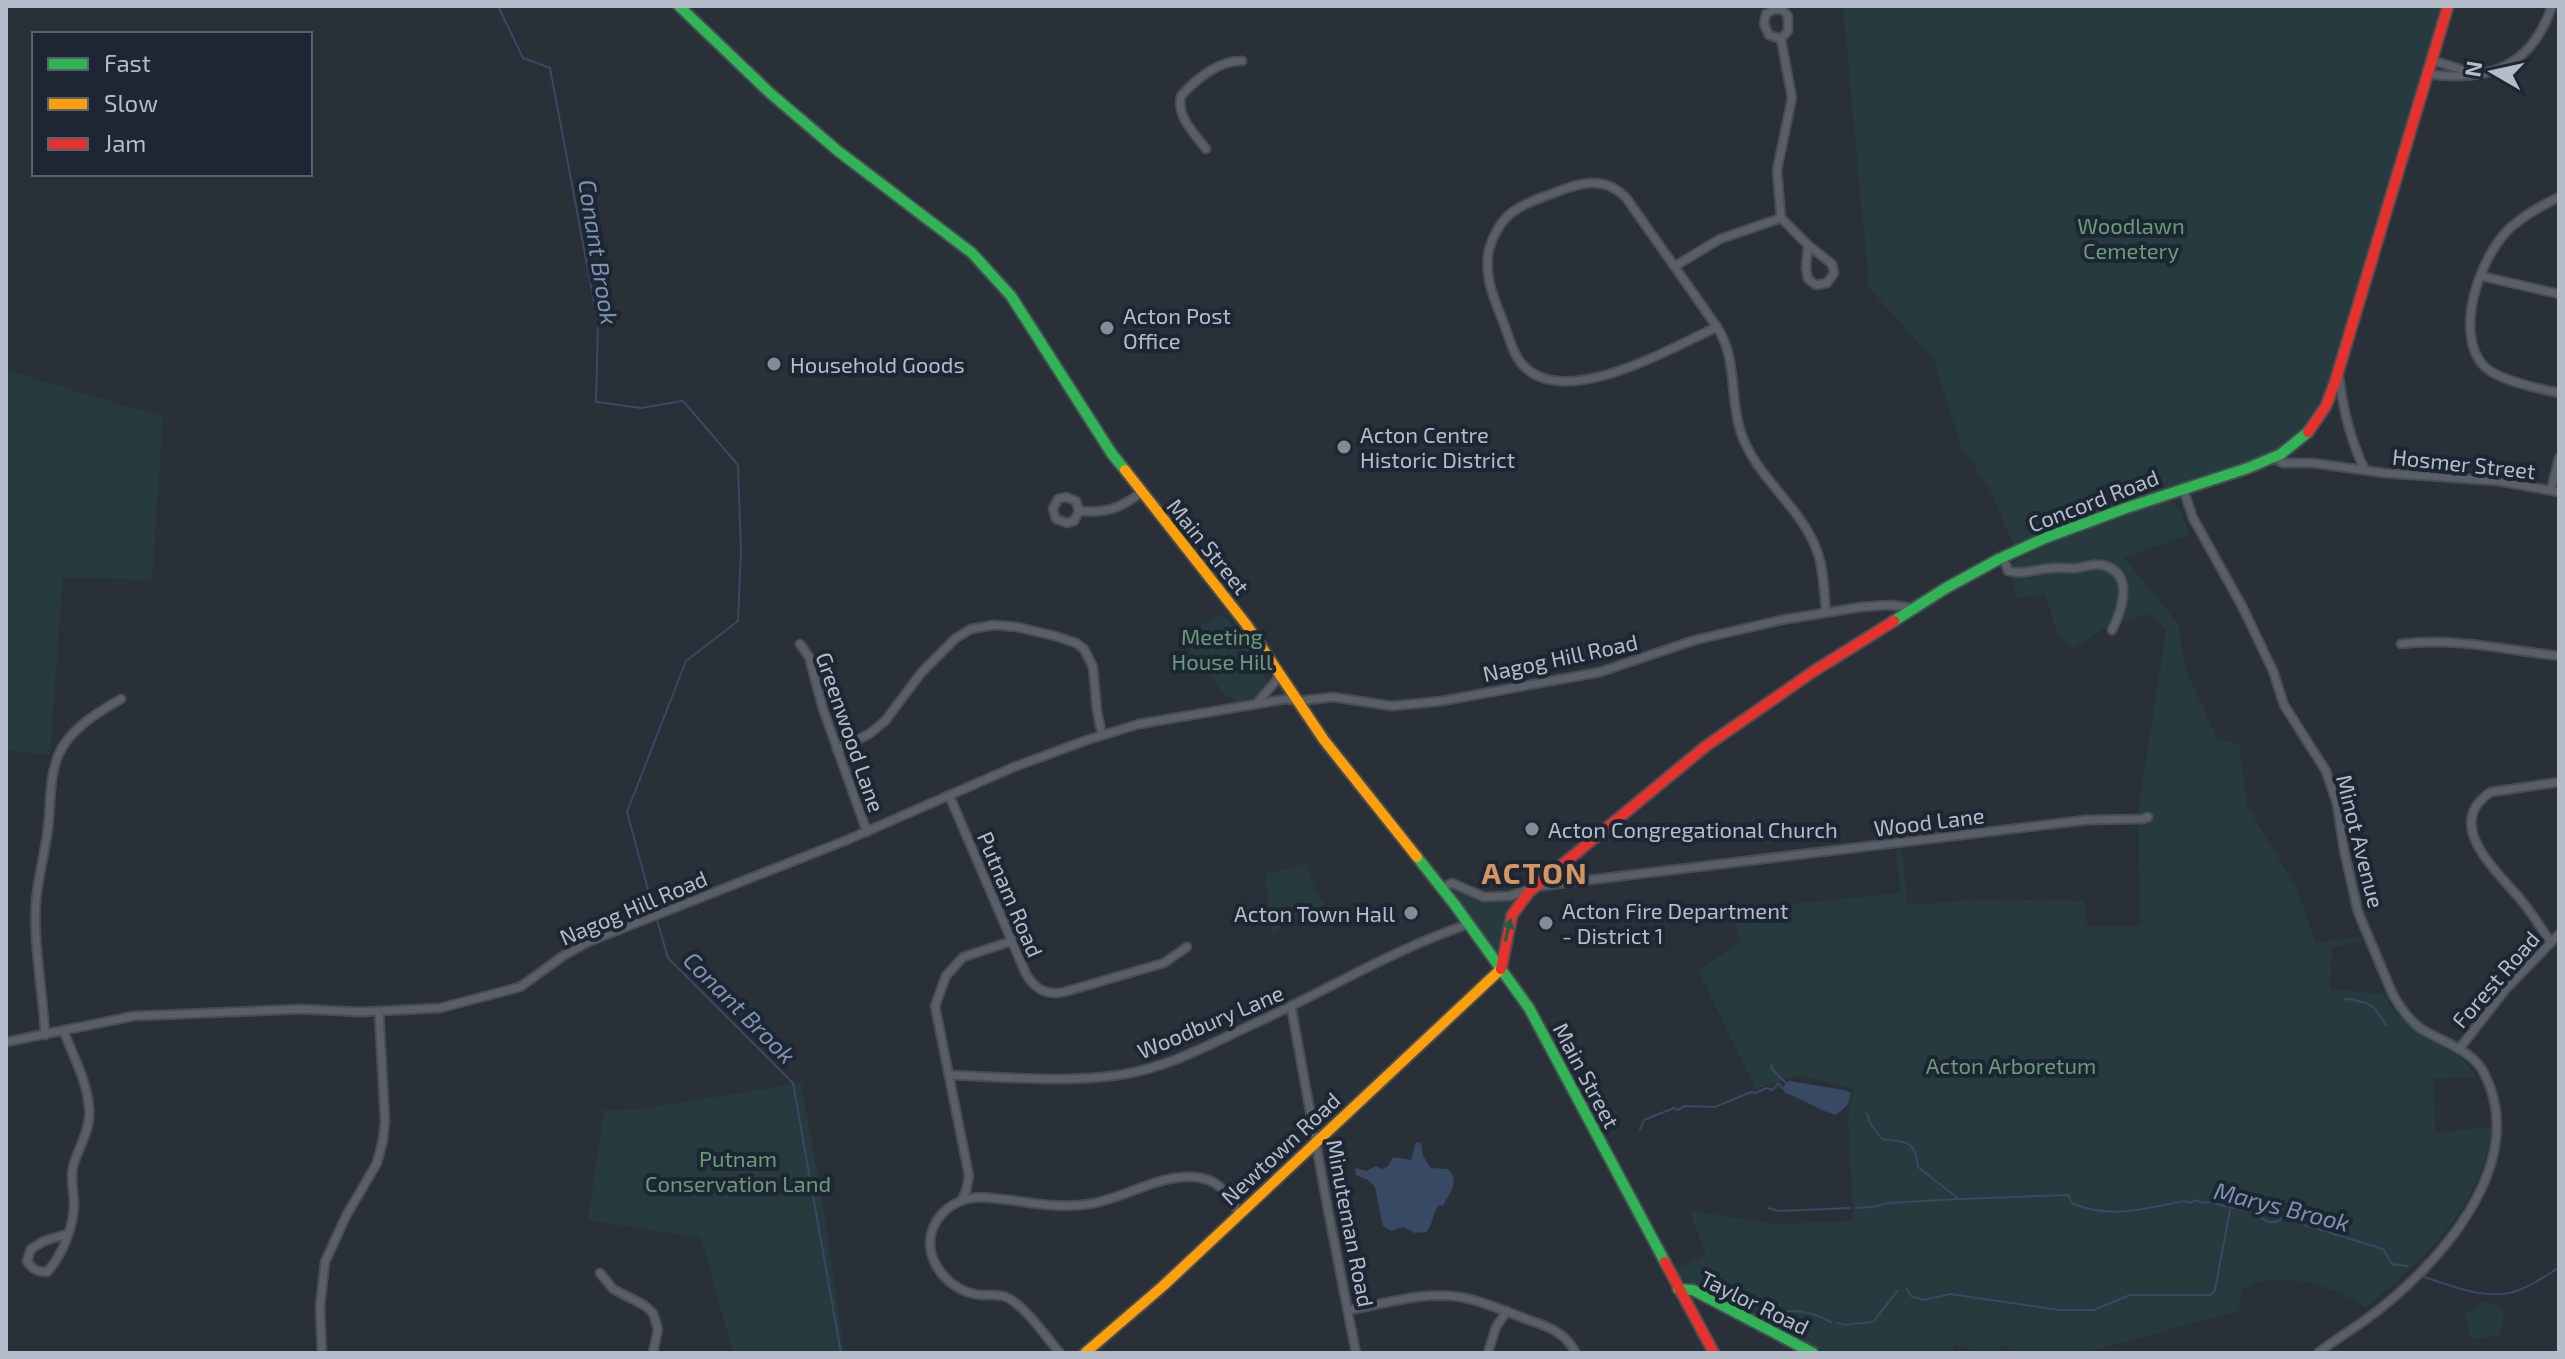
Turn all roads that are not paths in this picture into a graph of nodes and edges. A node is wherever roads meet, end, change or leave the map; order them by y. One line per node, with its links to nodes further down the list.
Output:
1 (679, 6): 5 (street, Main Street)
2 (692, 6): 5 (street)
3 (2448, 6): 7 (street, Concord Road)
4 (2552, 6): 10 (street)
5 (692, 19): 26 (street, Main Street)
6 (1781, 39): 6 (street); 13 (street)
7 (2432, 60): 9 (street, Concord Road); 10 (street)
8 (1242, 61): 11 (street)
9 (2427, 74): 10 (street); 19 (street, Concord Road)
10 (2481, 75)
11 (1206, 149)
12 (2559, 197): 16 (street)
13 (1781, 218): 14 (street); 15 (street)
14 (1808, 245): 14 (street)
15 (1675, 266): 18 (street); 18 (street)
16 (2481, 276): 17 (street); 20 (street)
17 (2559, 294)
18 (1717, 327): 30 (street)
19 (2339, 369): 21 (street, Concord Road); 23 (street, Hosmer Street)
20 (2559, 393)
21 (2274, 458): 23 (street, Hosmer Street); 24 (street, Concord Road)
22 (2559, 458): 25 (street)
23 (2365, 470): 25 (street, Hosmer Street)
24 (2183, 488): 28 (street, Concord Road); 60 (street, Minot Avenue)
25 (2555, 491)
26 (1141, 493): 27 (street); 35 (street, Main Street)
27 (1079, 511)
28 (2003, 557): 29 (street, Concord Road); 31 (street)
29 (1916, 608): 30 (street, Nagog Hill Road); 45 (street, Concord Road)
30 (1826, 612): 37 (street, Nagog Hill Road)
31 (2112, 630)
32 (800, 644): 40 (street, Greenwood Lane)
33 (2401, 644): 34 (street)
34 (2559, 656)
35 (1280, 676): 37 (street, Main Street); 38 (street)
36 (121, 699): 58 (street)
37 (1298, 701): 38 (street, Nagog Hill Road); 47 (street, Main Street)
38 (1257, 703): 39 (street, Nagog Hill Road)
39 (1102, 735): 40 (street); 42 (street, Nagog Hill Road)
40 (837, 750): 44 (street, Greenwood Lane)
41 (2559, 782): 52 (street)
42 (949, 795): 44 (street, Nagog Hill Road); 51 (street, Putnam Road)
43 (2148, 817): 46 (street, Wood Lane)
44 (867, 832): 56 (street, Nagog Hill Road)
45 (1563, 862): 46 (street); 48 (street, Concord Road)
46 (1572, 882): 48 (street, Wood Lane)
47 (1441, 888): 48 (street, Concord Road); 49 (street, Main Street)
48 (1531, 891): 54 (street, Concord Road, one-way to 48)
49 (1469, 924): 54 (street, Main Street); 55 (street, Woodbury Lane)
50 (2559, 934): 52 (street, Forest Road)
51 (1012, 941): 53 (street, Putnam Road); 61 (street)
52 (2550, 941): 60 (street, Forest Road)
53 (1187, 947)
54 (1501, 969): 62 (street, Newtown Road); 67 (street, Main Street)
55 (1291, 1006): 61 (street, Woodbury Lane); 62 (street, Minuteman Road)
56 (379, 1012): 57 (street, Nagog Hill Road); 70 (street)
57 (63, 1030): 58 (street, Nagog Hill Road); 65 (street)
58 (45, 1035): 59 (street, Nagog Hill Road)
59 (6, 1042)
60 (2459, 1049): 79 (street, Minot Avenue)
61 (949, 1075): 63 (street)
62 (1317, 1141): 64 (street, Newtown Road); 68 (street, Minuteman Road)
63 (961, 1201): 64 (street); 72 (street)
64 (1239, 1214): 73 (street, Newtown Road)
65 (67, 1234): 65 (street)
66 (600, 1273): 71 (street)
67 (1678, 1289): 77 (street, Main Street); 78 (street, Taylor Road)
68 (1349, 1310): 69 (street); 74 (street, Minuteman Road)
69 (1507, 1311): 75 (street); 76 (street)
70 (322, 1353)
71 (653, 1353)
72 (1060, 1353)
73 (1085, 1353)
74 (1356, 1353)
75 (1488, 1353)
76 (1576, 1353)
77 (1714, 1353)
78 (1813, 1353)
79 (2318, 1353)

